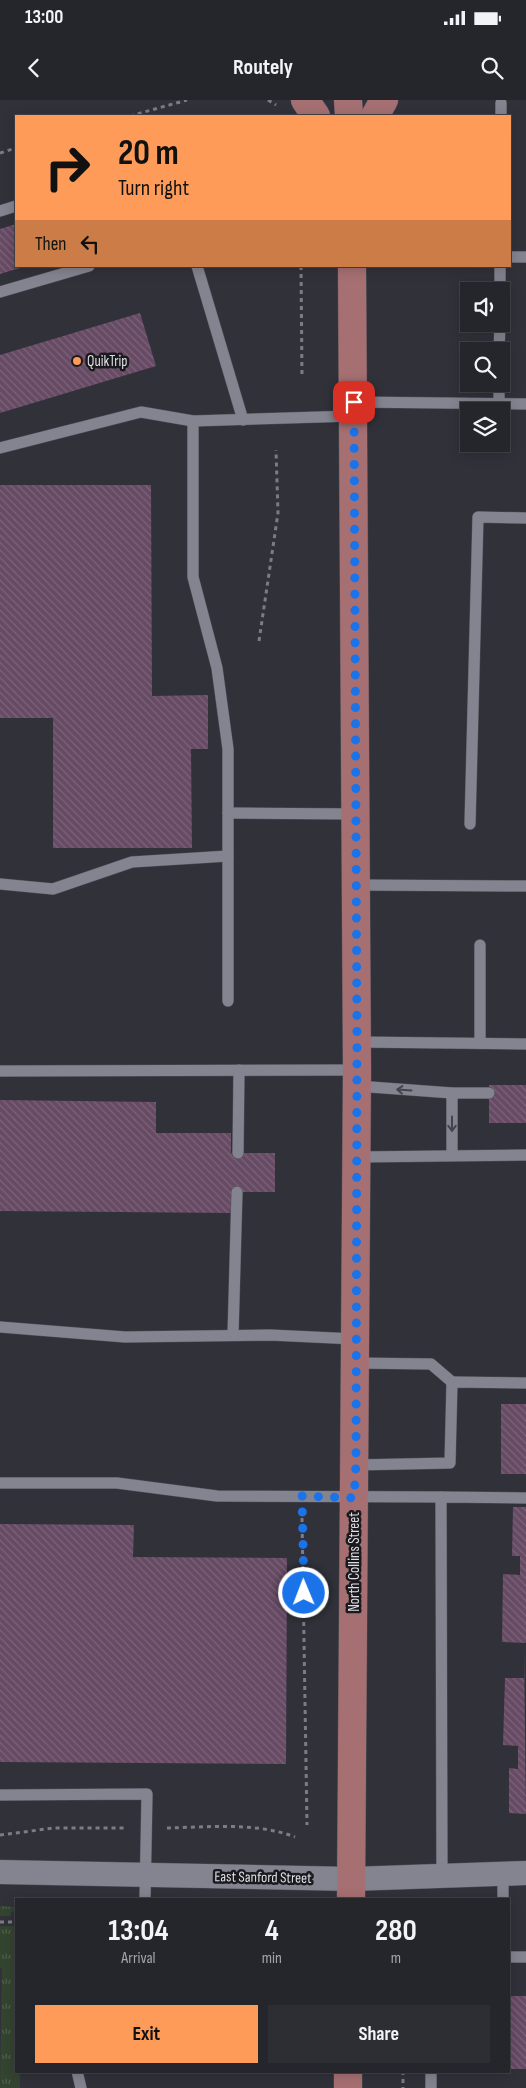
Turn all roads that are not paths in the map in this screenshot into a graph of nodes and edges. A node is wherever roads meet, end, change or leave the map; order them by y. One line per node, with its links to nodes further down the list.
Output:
1 (305, 100): 5 (main road)
2 (348, 100): 6 (main road)
3 (384, 100): 7 (main road)
4 (501, 103): 8 (lane)
5 (315, 115)
6 (349, 115)
7 (376, 115)
8 (501, 115)
9 (15, 206): 10 (lane)
10 (0, 211)
11 (511, 257): 12 (lane)
12 (526, 257)
13 (86, 267): 18 (lane)
14 (197, 267): 23 (lane)
15 (352, 267): 22 (main road, North Collins Street)
16 (500, 267): 17 (lane)
17 (500, 282)
18 (0, 292)
19 (510, 404): 20 (lane)
20 (526, 404)
21 (460, 405): 22 (lane)
22 (354, 409): 23 (lane); 28 (main road, North Collins Street)
23 (244, 420): 24 (lane)
24 (193, 421): 25 (lane); 27 (lane)
25 (0, 448)
26 (526, 518): 29 (lane)
27 (228, 813): 28 (lane); 30 (lane)
28 (356, 814): 32 (main road, North Collins Street)
29 (470, 824)
30 (228, 856): 31 (lane); 35 (lane)
31 (0, 884)
32 (356, 885): 33 (lane); 36 (main road, North Collins Street)
33 (526, 886)
34 (480, 945): 37 (lane)
35 (228, 1001)
36 (357, 1042): 37 (lane); 41 (main road, North Collins Street)
37 (480, 1043): 38 (lane)
38 (526, 1044)
39 (239, 1070): 40 (lane); 41 (lane); 44 (lane)
40 (0, 1071)
41 (357, 1078): 42 (lane, one-way to 41); 47 (main road, North Collins Street)
42 (452, 1093): 43 (lane); 45 (lane, one-way to 45)
43 (489, 1093)
44 (238, 1153)
45 (452, 1155): 46 (lane); 47 (lane)
46 (526, 1155)
47 (356, 1157): 51 (main road, North Collins Street)
48 (237, 1192): 50 (lane)
49 (0, 1327): 50 (lane)
50 (234, 1335): 51 (lane)
51 (355, 1351): 52 (lane); 54 (main road, North Collins Street)
52 (452, 1382): 53 (lane); 54 (lane)
53 (526, 1382)
54 (356, 1465): 57 (main road, North Collins Street)
55 (0, 1483): 57 (lane)
56 (441, 1497): 57 (lane); 58 (lane); 63 (lane)
57 (354, 1498): 64 (main road, North Collins Street)
58 (526, 1498)
59 (0, 1795): 62 (lane)
60 (0, 1872): 62 (street, East Sanford Street)
61 (514, 1873): 63 (street, East Sanford Street); 66 (lane)
62 (145, 1875): 64 (street, East Sanford Street); 65 (lane)
63 (442, 1876): 64 (street, East Sanford Street)
64 (351, 1889)
65 (145, 1898)
66 (503, 1898)
67 (526, 1956): 68 (lane)
68 (510, 1957)
69 (77, 2073): 72 (lane)
70 (348, 2073): 73 (main road)
71 (431, 2073): 74 (lane)
72 (81, 2088)
73 (348, 2088)
74 (431, 2088)

